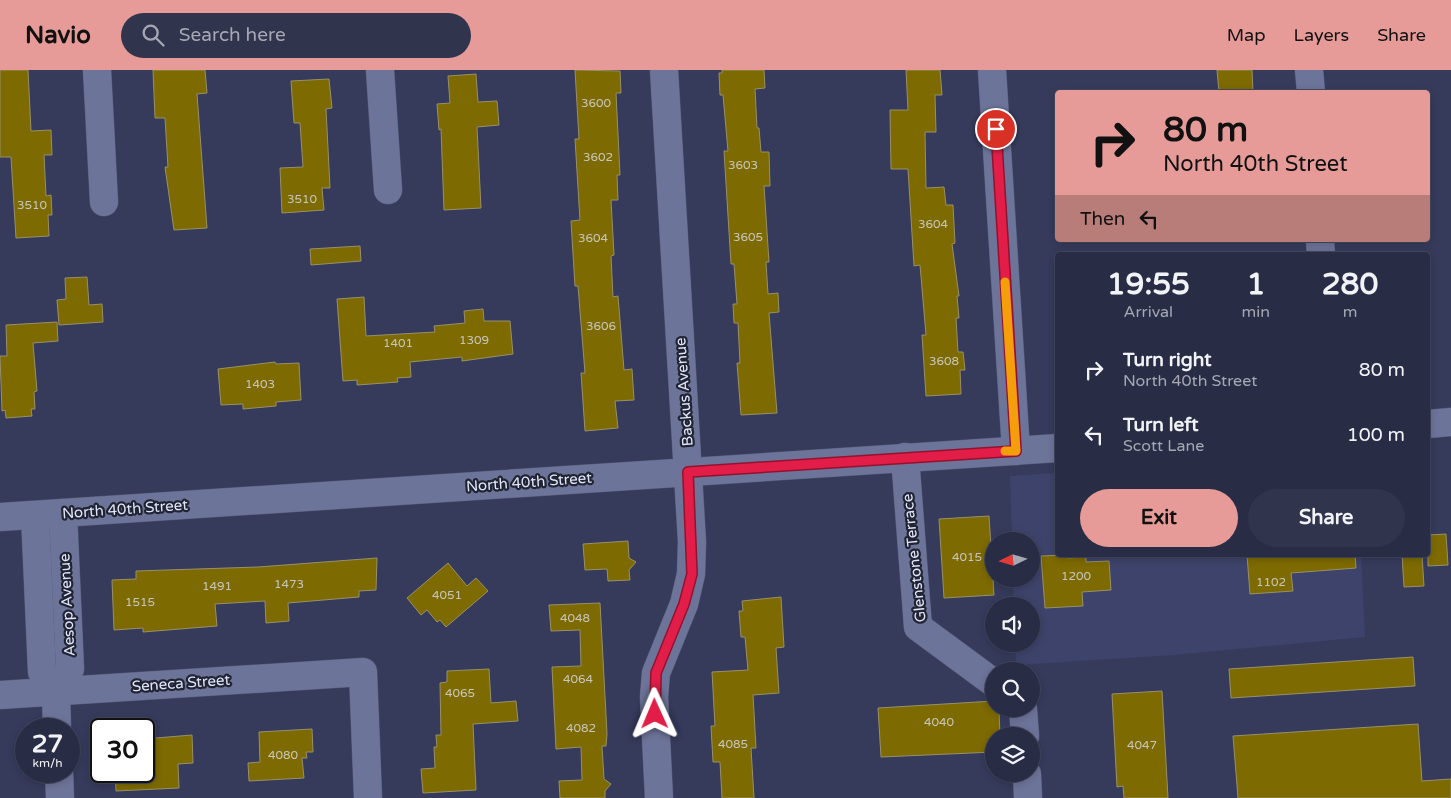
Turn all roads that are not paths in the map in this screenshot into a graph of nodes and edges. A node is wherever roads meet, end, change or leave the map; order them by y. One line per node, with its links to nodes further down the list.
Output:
1 (97, 70): 8 (street)
2 (380, 70): 7 (street)
3 (664, 70): 14 (street, Backus Avenue)
4 (992, 70): 12 (street)
5 (1309, 70): 6 (street)
6 (1311, 90)
7 (388, 190)
8 (104, 202)
9 (1451, 422): 10 (street)
10 (1430, 424)
11 (1055, 448): 12 (street, North 40th Street)
12 (1016, 451): 13 (street, North 40th Street)
13 (905, 458): 14 (street, North 40th Street); 18 (street, Glenstone Terrace)
14 (688, 472): 15 (street, North 40th Street); 26 (street, Backus Avenue)
15 (63, 513): 16 (street, North 40th Street); 19 (street, Aesop Avenue)
16 (35, 515): 17 (street, North 40th Street); 19 (street, Aesop Avenue)
17 (0, 517)
18 (985, 676)
19 (56, 692): 20 (street, Seneca Street); 21 (street); 25 (street, Seneca Street)
20 (0, 695)
21 (57, 718)
22 (1027, 782): 27 (street)
23 (59, 783): 24 (street)
24 (60, 798)
25 (368, 798)
26 (659, 798)
27 (1028, 798)

